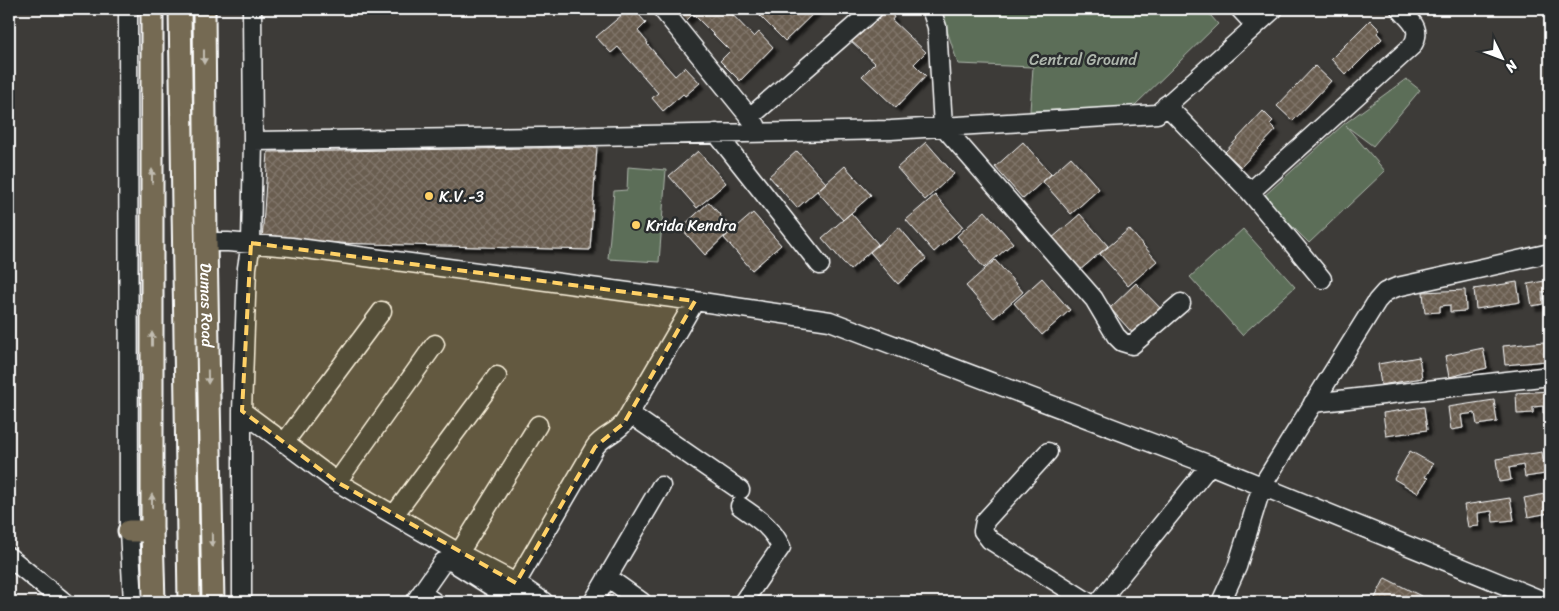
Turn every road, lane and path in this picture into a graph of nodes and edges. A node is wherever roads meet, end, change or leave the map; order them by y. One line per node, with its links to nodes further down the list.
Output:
1 (128, 9): 42 (street)
2 (180, 9): 53 (main road)
3 (204, 9): 20 (main road, Dumas Road, one-way to 20)
4 (252, 9): 18 (street)
5 (662, 9): 14 (street)
6 (931, 9): 15 (street)
7 (1240, 9): 12 (street)
8 (1274, 9): 12 (street)
9 (1400, 9): 19 (street)
10 (149, 11): 43 (main road, one-way to 10)
11 (863, 12): 14 (street)
12 (1255, 25): 13 (street)
13 (1166, 105): 15 (street); 19 (street)
14 (750, 117): 16 (street)
15 (943, 126): 16 (street); 26 (street)
16 (762, 132): 17 (street)
17 (716, 133): 18 (street); 23 (street)
18 (253, 141): 21 (street)
19 (1250, 192): 24 (street)
20 (206, 242): 21 (street); 54 (main road, Dumas Road, one-way to 54)
21 (251, 243): 25 (street); 32 (street)
22 (1550, 253): 31 (street)
23 (820, 265)
24 (1322, 279)
25 (695, 301): 33 (street); 37 (street)
26 (1180, 303)
27 (382, 311): 35 (street)
28 (435, 344): 38 (street)
29 (497, 376): 41 (street)
30 (1550, 376): 31 (street)
31 (1313, 404): 40 (street)
32 (242, 411): 35 (street); 55 (street)
33 (630, 414): 47 (street); 60 (street)
34 (538, 425): 44 (street)
35 (284, 443): 38 (street)
36 (1048, 452): 61 (street)
37 (1210, 465): 40 (street); 62 (street)
38 (337, 482): 41 (street)
39 (661, 486): 46 (street)
40 (1262, 486): 49 (street); 63 (street)
41 (394, 515): 44 (street)
42 (129, 531): 43 (main road); 51 (street)
43 (152, 532): 52 (main road)
44 (459, 553): 47 (street)
45 (9, 557): 50 (street)
46 (607, 577): 58 (street); 59 (street)
47 (516, 583): 57 (street)
48 (423, 599): 56 (street)
49 (1539, 601)
50 (64, 602)
51 (133, 602)
52 (154, 602)
53 (189, 602)
54 (213, 602)
55 (242, 602)
56 (516, 602)
57 (544, 602)
58 (593, 602)
59 (642, 602)
60 (742, 602)
61 (1088, 602)
62 (1099, 602)
63 (1221, 602)

